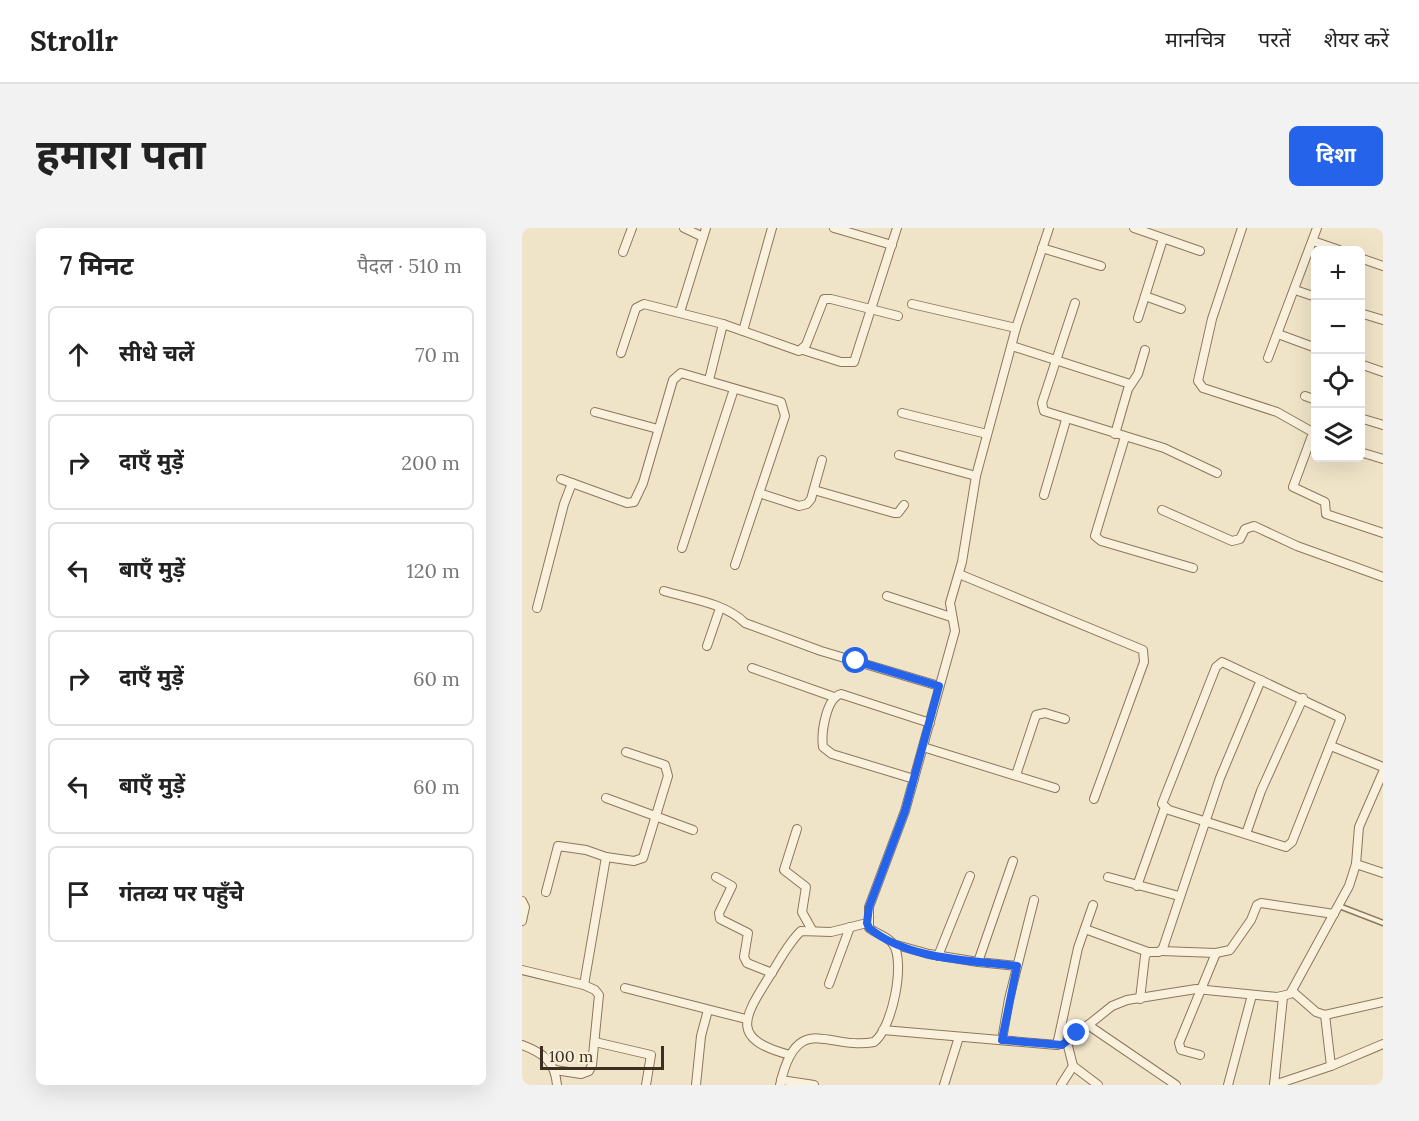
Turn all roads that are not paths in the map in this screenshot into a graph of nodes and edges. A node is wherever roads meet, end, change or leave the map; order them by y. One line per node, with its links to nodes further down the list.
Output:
1 (632, 228): 18 (street)
2 (684, 228): 11 (street)
3 (706, 228): 11 (street)
4 (772, 228): 36 (street)
5 (834, 228): 14 (street)
6 (897, 228): 14 (street)
7 (1049, 228): 16 (street)
8 (1134, 228): 12 (street)
9 (1242, 228): 58 (street)
10 (1317, 228): 13 (street)
11 (703, 237): 29 (street)
12 (1162, 239): 17 (street); 24 (street)
13 (1313, 241): 15 (street); 22 (street)
14 (892, 245): 27 (street)
15 (1327, 246)
16 (1042, 248): 20 (street); 35 (street)
17 (1200, 251)
18 (623, 252)
19 (1365, 260): 21 (street)
20 (1101, 266)
21 (1383, 267)
22 (1294, 290): 23 (street); 37 (street)
23 (1311, 295)
24 (1145, 296): 28 (street); 32 (street)
25 (1075, 303): 44 (street)
26 (912, 304): 35 (street)
27 (872, 309): 31 (street); 40 (street); 40 (street)
28 (1181, 309)
29 (680, 312): 34 (street); 42 (street)
30 (1365, 315): 33 (street)
31 (898, 316)
32 (1138, 318)
33 (1383, 320)
34 (723, 324): 36 (street); 47 (street)
35 (1016, 328): 38 (street)
36 (743, 331): 40 (street)
37 (1278, 334): 39 (street); 43 (street)
38 (1012, 346): 44 (street); 59 (street)
39 (1311, 346)
40 (803, 350)
41 (1145, 350): 48 (street)
42 (621, 353)
43 (1268, 358)
44 (1058, 359): 48 (street); 55 (street)
45 (1365, 366): 46 (street)
46 (1383, 372)
47 (708, 380): 49 (street); 57 (street)
48 (1130, 384): 60 (street)
49 (734, 389): 72 (street); 77 (street)
50 (1305, 396): 51 (street)
51 (1311, 398)
52 (595, 412): 57 (street)
53 (902, 413): 59 (street)
54 (1365, 419): 56 (street)
55 (1066, 420): 60 (street); 73 (street)
56 (1383, 425)
57 (658, 429): 70 (street)
58 (1311, 431)
59 (987, 434): 68 (street)
60 (1115, 434): 61 (street)
61 (1125, 437): 67 (street); 79 (street)
62 (1311, 441): 76 (street)
63 (1365, 454): 65 (street)
64 (899, 455): 68 (street)
65 (1383, 459)
66 (822, 460): 71 (street)
67 (1217, 473)
68 (976, 477): 80 (street)
69 (561, 479): 70 (street)
70 (573, 483): 84 (street)
71 (814, 490): 72 (street); 74 (street)
72 (759, 493): 78 (street)
73 (1044, 495)
74 (904, 506)
75 (1162, 510): 81 (street)
76 (1383, 533)
77 (682, 548)
78 (735, 565)
79 (1193, 568)
80 (959, 574): 86 (street); 104 (street)
81 (1383, 577)
82 (664, 591): 85 (street)
83 (887, 596): 86 (street)
84 (537, 608)
85 (720, 608): 87 (street); 90 (street)
86 (951, 617): 90 (street)
87 (707, 646)
88 (752, 668): 91 (street)
89 (1261, 680): 92 (street); 105 (street); 107 (street)
90 (939, 686): 94 (street)
91 (834, 697): 94 (street); 101 (street)
92 (1303, 698): 95 (street); 110 (street)
93 (1065, 719): 100 (street)
94 (930, 723): 96 (street)
95 (1331, 746): 98 (street); 110 (street)
96 (923, 747): 100 (street); 101 (street)
97 (626, 752): 106 (street)
98 (1383, 767)
99 (1383, 772): 113 (street)
100 (1016, 775): 102 (street)
101 (914, 779): 127 (street)
102 (1055, 788)
103 (606, 798): 106 (street)
104 (1094, 799)
105 (1165, 807): 107 (street); 118 (street)
106 (655, 817): 108 (street); 111 (street)
107 (1206, 820): 110 (street); 120 (street)
108 (693, 830)
109 (797, 830): 131 (street)
110 (1246, 834)
111 (606, 857): 119 (street); 142 (street)
112 (1013, 861): 137 (street)
113 (1356, 864): 114 (street); 124 (street)
114 (1383, 873)
115 (970, 876): 136 (street)
116 (716, 877): 140 (street)
117 (1108, 877): 118 (street)
118 (1137, 886): 120 (street)
119 (546, 892)
120 (1179, 896): 133 (street)
121 (1034, 900): 138 (street)
122 (522, 901): 126 (street)
123 (1094, 905): 130 (street)
124 (1339, 906): 125 (street); 128 (lane)
125 (1334, 914): 135 (street); 145 (street)
126 (522, 921)
127 (867, 923): 129 (street); 132 (street)
128 (1383, 923)
129 (850, 927): 131 (street); 141 (street)
130 (1085, 929): 134 (street); 161 (street)
131 (812, 930): 140 (street)
132 (893, 944): 136 (street); 154 (street)
133 (1161, 951): 134 (street); 135 (street)
134 (1148, 952): 148 (street)
135 (1216, 953): 144 (street)
136 (938, 956): 137 (street)
137 (978, 962): 138 (street)
138 (1017, 966): 156 (street)
139 (522, 970): 142 (street)
140 (772, 973): 152 (street)
141 (829, 984)
142 (584, 985): 157 (street)
143 (625, 988): 150 (street)
144 (1201, 990): 146 (street); 148 (street); 163 (street)
145 (1292, 991): 147 (street); 151 (street)
146 (1252, 995): 147 (street); 176 (street)
147 (1283, 997): 177 (street)
148 (1140, 999): 153 (street)
149 (1383, 1002): 151 (street)
150 (708, 1010): 152 (street); 170 (street)
151 (1325, 1015): 165 (street)
152 (746, 1019): 162 (street)
153 (1088, 1025): 158 (street); 175 (street)
154 (884, 1030): 155 (street); 162 (street)
155 (959, 1037): 156 (street); 172 (street)
156 (1002, 1040): 161 (street)
157 (595, 1042): 166 (street); 169 (street)
158 (1067, 1042): 161 (street); 164 (street)
159 (1383, 1044): 165 (street)
160 (522, 1045): 166 (street)
161 (1057, 1045)
162 (790, 1055): 167 (street)
163 (1200, 1055)
164 (1073, 1066): 173 (street); 174 (street)
165 (1331, 1066): 177 (street)
166 (555, 1071): 168 (street)
167 (780, 1082): 171 (street)
168 (557, 1085)
169 (646, 1085)
170 (696, 1085)
171 (814, 1085)
172 (944, 1085)
173 (1061, 1085)
174 (1098, 1085)
175 (1176, 1085)
176 (1228, 1085)
177 (1274, 1085)

